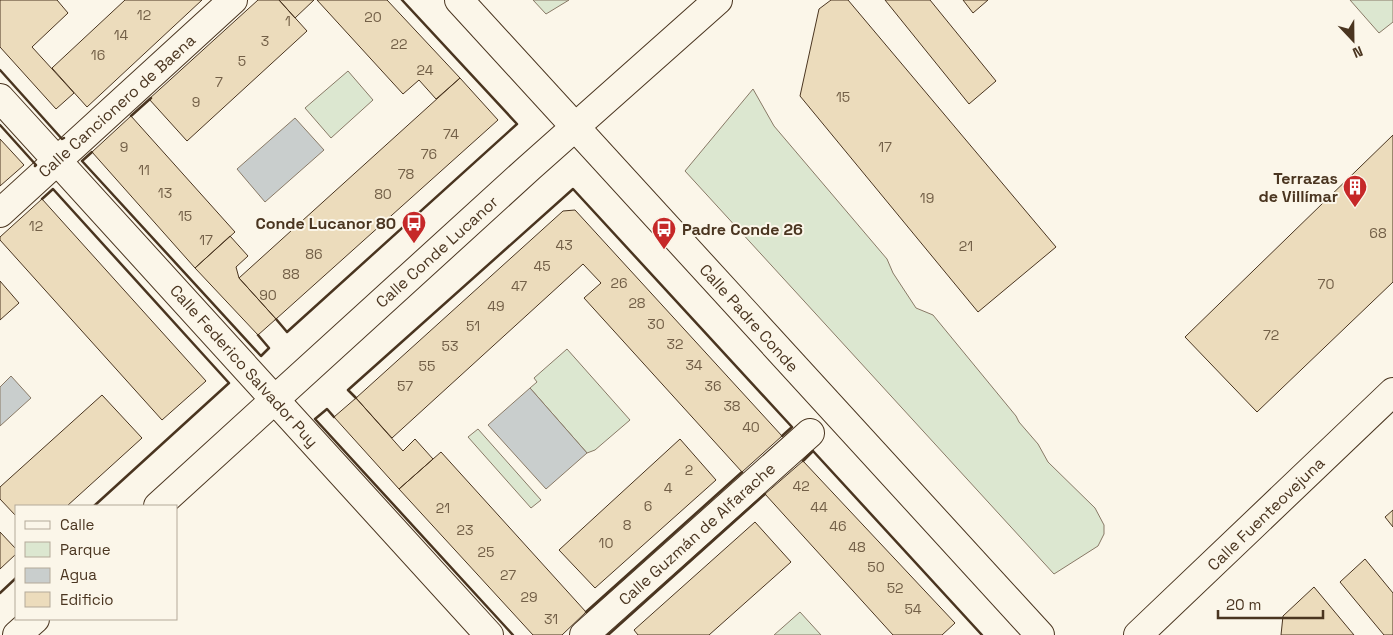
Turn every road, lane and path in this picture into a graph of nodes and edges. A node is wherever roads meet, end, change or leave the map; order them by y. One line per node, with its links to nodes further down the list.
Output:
1 (233, 0): 6 (street, Calle Cancionero de Baena)
2 (459, 0): 5 (street, Calle Padre Conde)
3 (718, 0): 5 (street, Calle Conde Lucanor)
4 (0, 98): 6 (street, Calle Federico Salvador Puy)
5 (575, 127): 9 (street, Calle Conde Lucanor); 16 (street, Calle Padre Conde)
6 (57, 160): 7 (street, Calle Cancionero de Baena); 9 (street, Calle Federico Salvador Puy)
7 (0, 213)
8 (1393, 392): 17 (street, Calle Fuenteovejuna)
9 (275, 400): 11 (street, Calle Conde Lucanor); 14 (street, Calle Federico Salvador Puy)
10 (810, 433): 15 (street, Calle Guzmán de Alfarache)
11 (159, 505)
12 (34, 620): 13 (street)
13 (17, 635)
14 (489, 635)
15 (584, 635)
16 (1040, 635)
17 (1138, 635)

